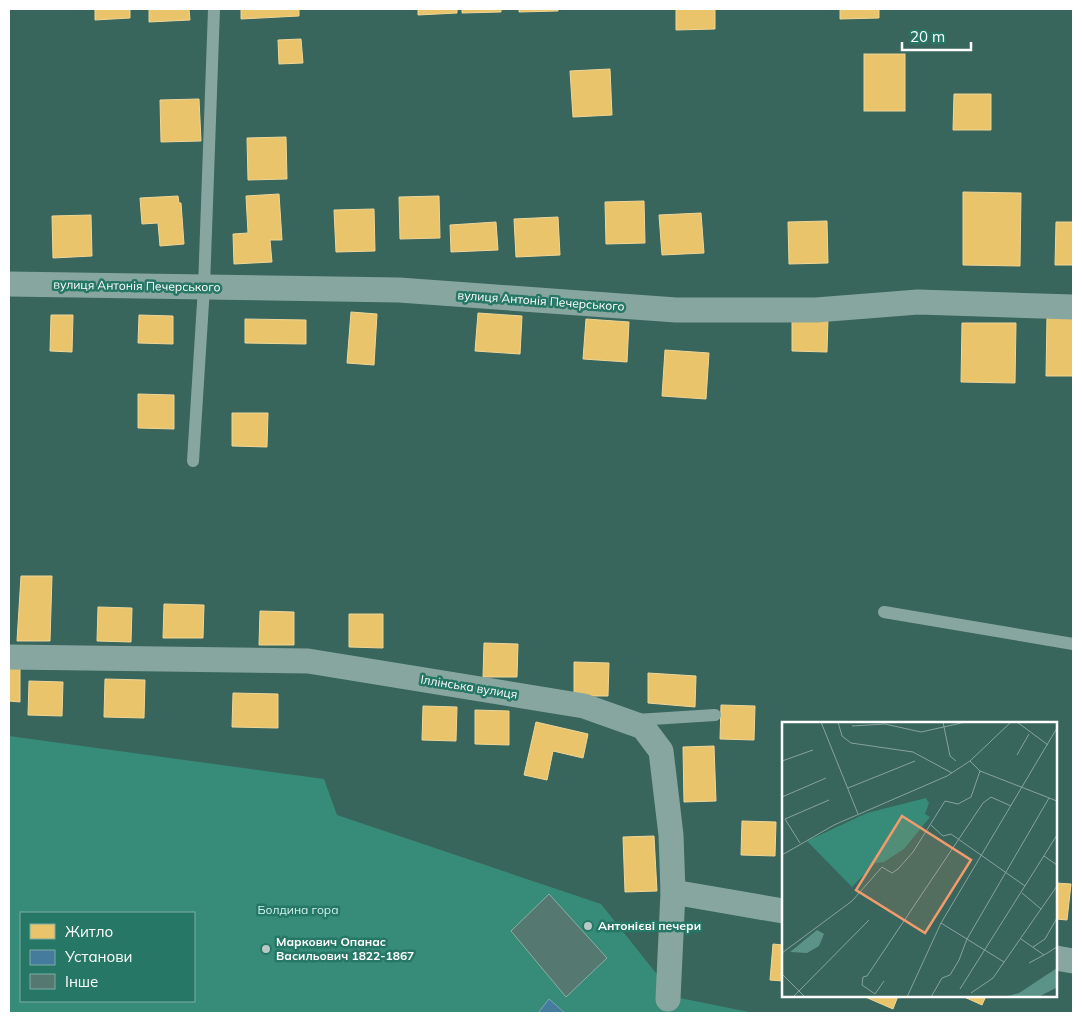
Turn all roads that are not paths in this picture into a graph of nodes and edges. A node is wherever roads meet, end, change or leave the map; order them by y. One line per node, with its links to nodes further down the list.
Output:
1 (214, 9): 3 (lane)
2 (9, 284): 3 (street, вулиця Антонія Печерського)
3 (204, 288): 4 (street, вулиця Антонія Печерського); 5 (lane)
4 (1073, 307)
5 (193, 461)
6 (884, 612): 7 (lane)
7 (1073, 644)
8 (9, 657): 10 (street, Іллінська вулиця)
9 (716, 715): 10 (lane)
10 (624, 720): 11 (street, Іллінська вулиця)
11 (673, 892): 12 (street); 15 (street, Іллінська вулиця)
12 (782, 911)
13 (1057, 958): 14 (street)
14 (1073, 961)
15 (668, 999)

